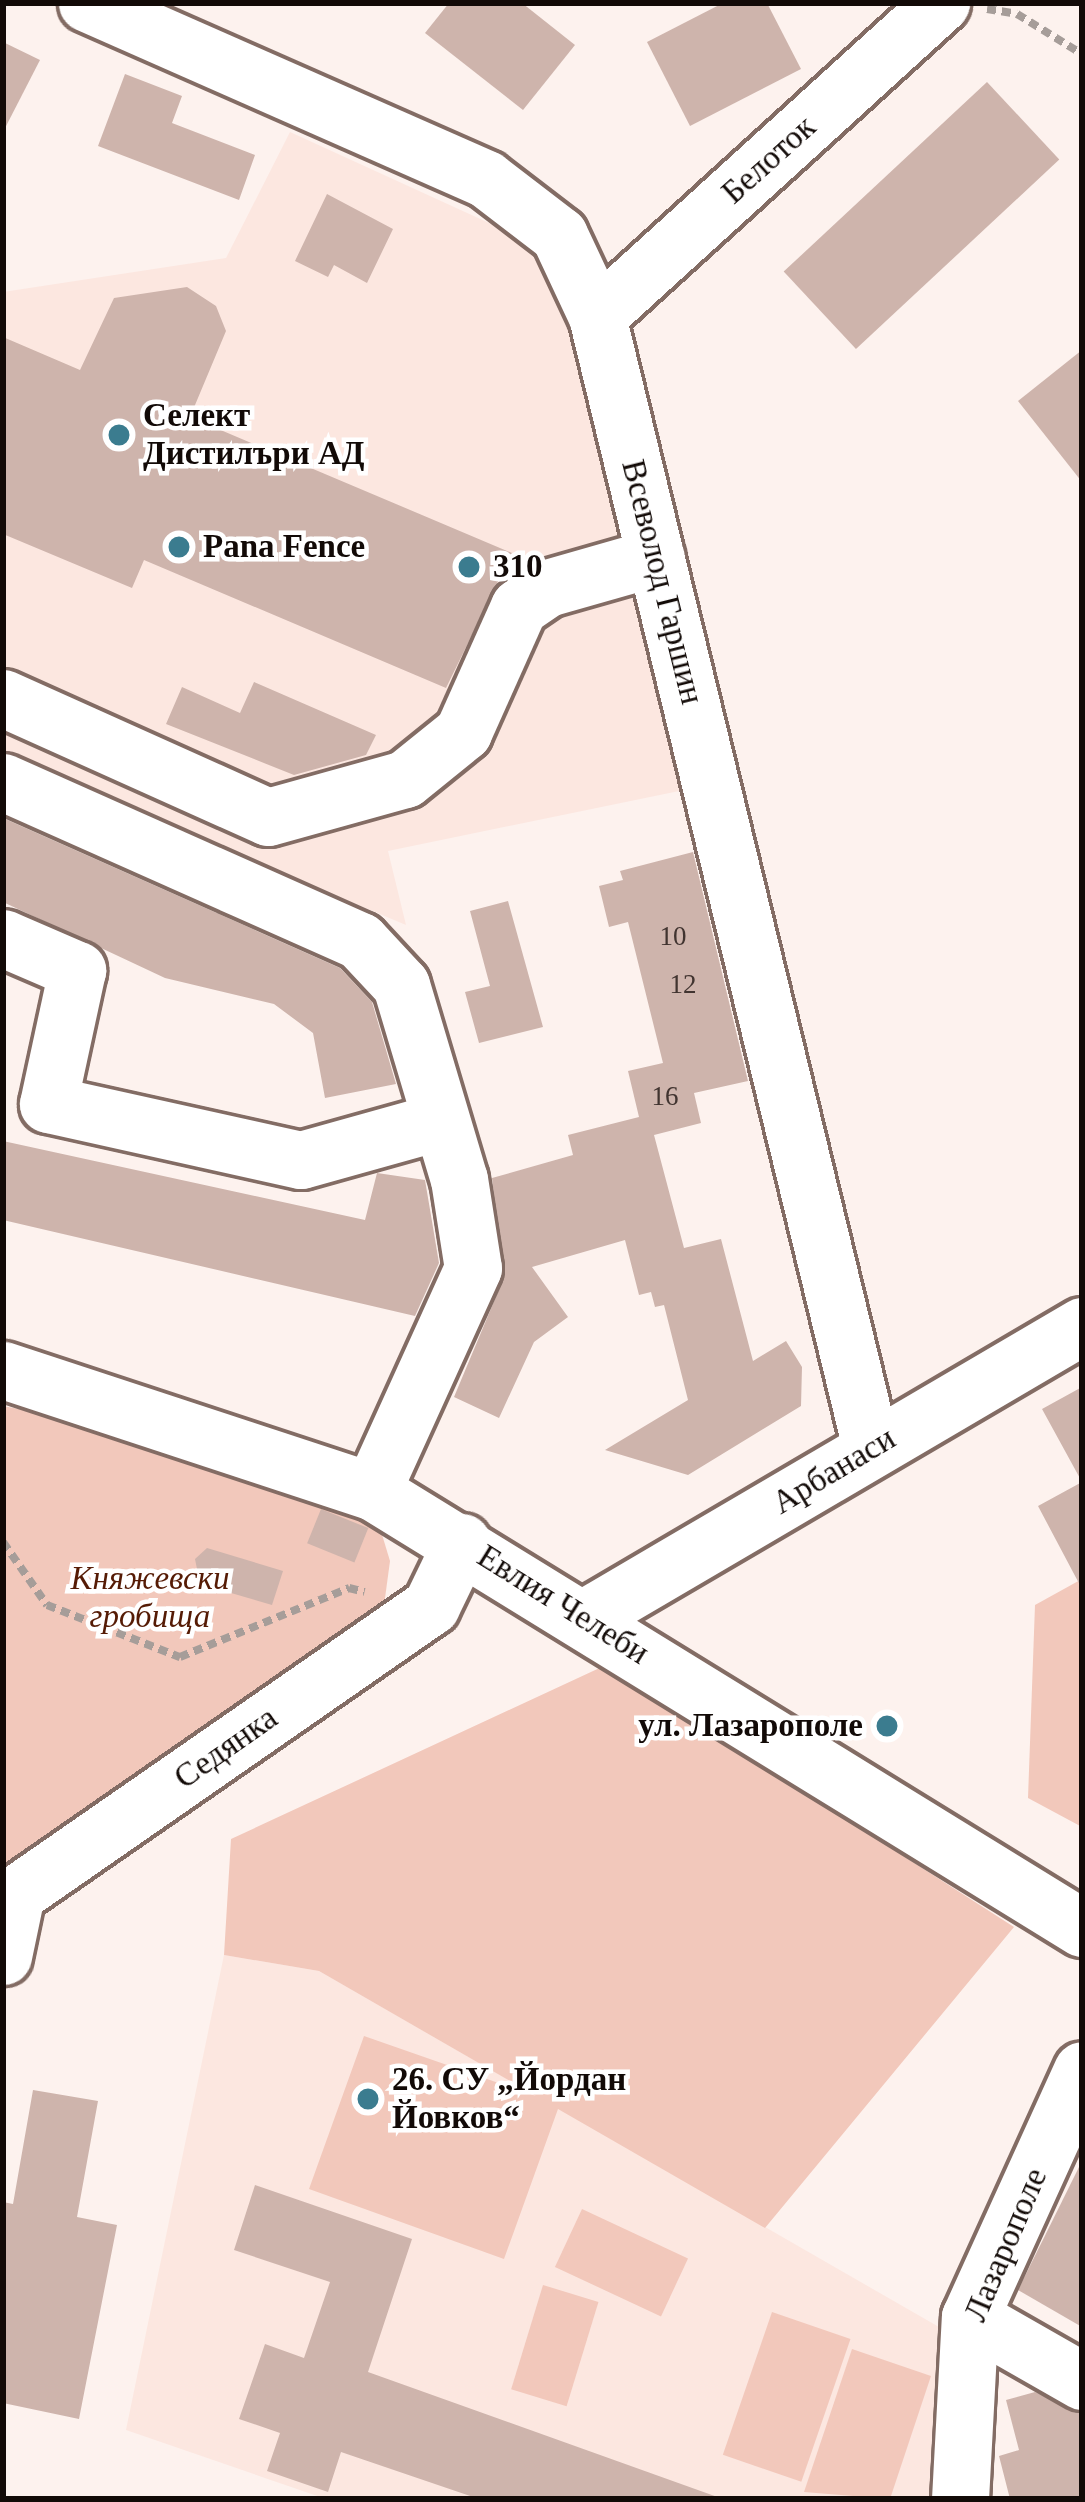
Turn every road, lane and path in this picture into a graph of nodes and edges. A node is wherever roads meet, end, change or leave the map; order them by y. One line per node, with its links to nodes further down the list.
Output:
1 (87, 3): 4 (street, Всеволод Гаршин)
2 (956, 5): 3 (path); 4 (street, Белоток)
3 (1082, 54)
4 (597, 316): 5 (street, Всеволод Гаршин)
5 (656, 557): 6 (street); 12 (street, Всеволод Гаршин)
6 (3, 698)
7 (3, 782): 9 (street)
8 (3, 938): 9 (street)
9 (441, 1121): 13 (street)
10 (1082, 1326): 12 (street, Арбанаси)
11 (3, 1370): 13 (street, Евлия Челеби)
12 (872, 1448): 17 (street, Арбанаси)
13 (372, 1491): 15 (street, Евлия Челеби)
14 (3, 1542): 16 (path)
15 (462, 1543): 16 (street, Седянка); 17 (street, Евлия Челеби)
16 (431, 1606): 18 (street, Седянка)
17 (586, 1617): 19 (street, Евлия Челеби)
18 (10, 1893): 20 (street, Седянка)
19 (1082, 1928)
20 (3, 1956)
21 (1082, 2070): 22 (street, Лазарополе)
22 (970, 2318): 23 (street); 24 (street, Лазарополе)
23 (1082, 2380)
24 (960, 2499)

